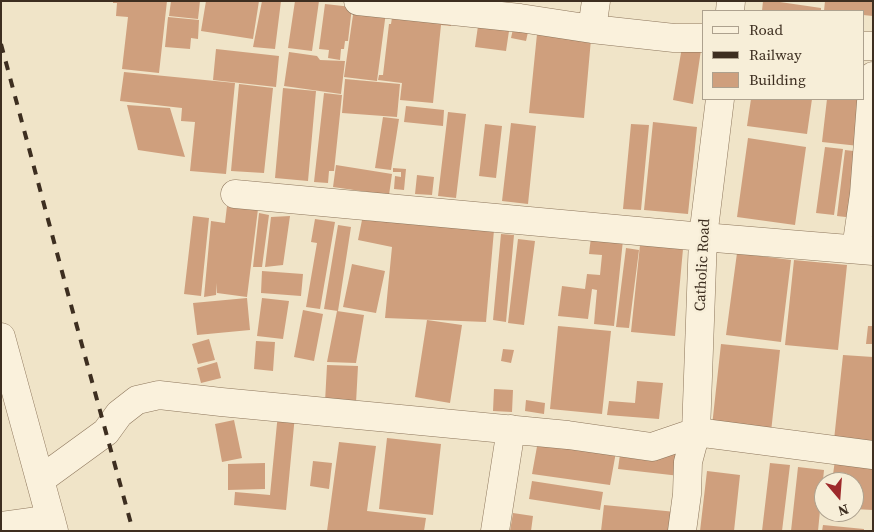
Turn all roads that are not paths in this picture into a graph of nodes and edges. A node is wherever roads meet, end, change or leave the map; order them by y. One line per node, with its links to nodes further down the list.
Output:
1 (358, 1): 3 (street)
2 (596, 1): 3 (street)
3 (592, 29): 4 (street)
4 (702, 38)
5 (873, 76): 9 (street)
6 (720, 100): 8 (street, Catholic Road)
7 (235, 194): 8 (street)
8 (704, 237): 9 (street); 12 (street, Catholic Road)
9 (864, 250)
10 (1, 337): 14 (street)
11 (511, 429): 12 (street); 14 (street); 17 (street)
12 (696, 432): 13 (street); 18 (street, Catholic Road)
13 (873, 455)
14 (40, 480): 15 (street)
15 (53, 525): 16 (street)
16 (1, 526)
17 (495, 531)
18 (682, 531)

